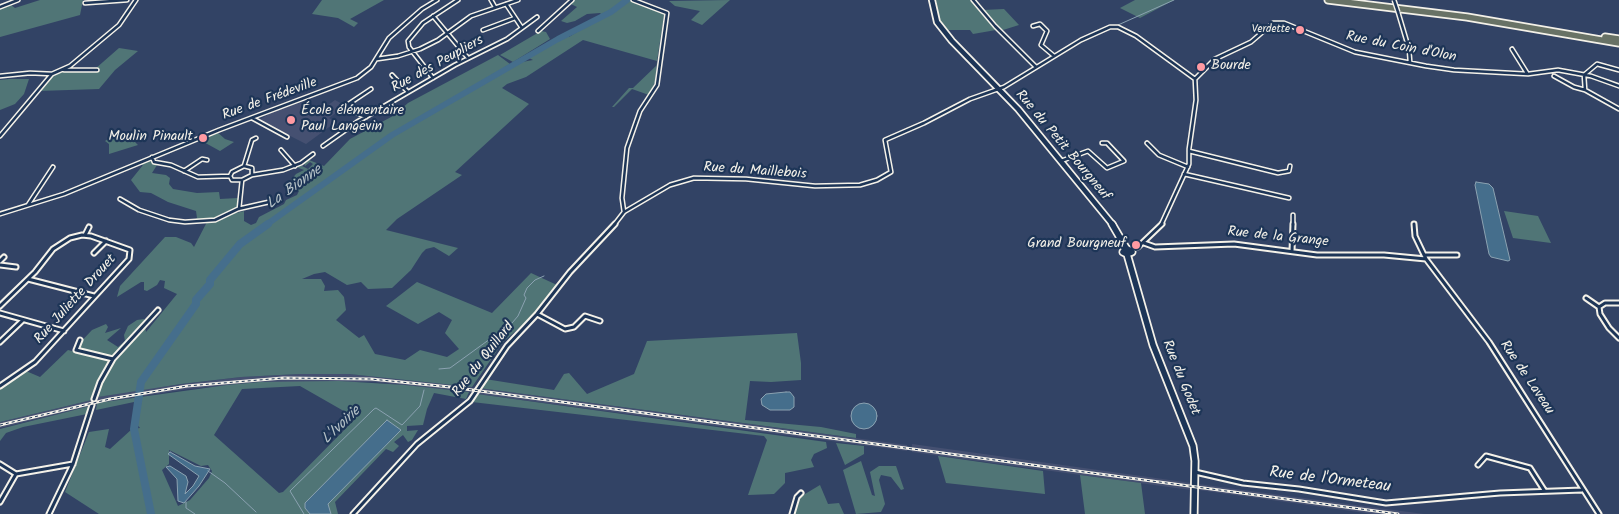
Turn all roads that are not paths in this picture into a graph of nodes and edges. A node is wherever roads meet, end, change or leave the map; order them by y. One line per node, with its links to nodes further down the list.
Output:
1 (18, 0): 17 (street)
2 (127, 0): 15 (street)
3 (136, 0): 35 (street)
4 (437, 0): 32 (street, Rue de Frédeville)
5 (458, 0): 19 (street)
6 (491, 0): 18 (street)
7 (518, 0): 16 (street)
8 (572, 0): 25 (street)
9 (633, 0): 81 (street)
10 (932, 0): 47 (street)
11 (974, 0): 34 (street)
12 (1328, 0): 27 (highway)
13 (1357, 0): 27 (highway)
14 (1394, 0): 33 (street, bridge)
15 (85, 3)
16 (506, 4): 18 (street); 21 (street)
17 (0, 7)
18 (495, 7): 26 (street)
19 (433, 16): 26 (street); 29 (street)
20 (537, 17): 23 (street, Rue des Peupliers)
21 (515, 18): 23 (street); 24 (street)
22 (1033, 26): 30 (street)
23 (522, 28): 31 (street, Rue des Peupliers)
24 (484, 30)
25 (538, 32)
26 (448, 33): 29 (street); 31 (street)
27 (1619, 42)
28 (1512, 50): 39 (street)
29 (414, 52): 32 (street); 44 (street)
30 (1054, 56): 34 (street, Rue du Petit Bourgneuf); 45 (street, Rue du Petit Bourgneuf)
31 (468, 58): 44 (street, Rue des Peupliers)
32 (376, 59): 52 (street, Rue de Frédeville)
33 (1410, 62): 39 (street, Rue du Coin d'Olon); 45 (street, Rue du Coin d'Olon)
34 (1036, 66): 47 (street, Rue du Petit Bourgneuf)
35 (64, 70): 36 (street); 38 (street)
36 (96, 70)
37 (1619, 70): 41 (street)
38 (52, 74): 42 (street); 54 (street)
39 (1528, 74): 41 (street, Rue du Coin d'Olon)
40 (392, 75): 50 (street)
41 (1584, 75): 46 (street, Rue du Coin d'Olon); 49 (street)
42 (0, 76)
43 (1554, 76): 49 (street)
44 (433, 78): 50 (street, Rue des Peupliers)
45 (1195, 79): 61 (street)
46 (1619, 86)
47 (999, 89): 65 (street, Rue du Petit Bourgneuf); 81 (street, Rue du Maillebois)
48 (371, 90): 53 (street)
49 (1585, 90): 51 (street)
50 (408, 92): 53 (street, Rue des Peupliers)
51 (1619, 109)
52 (252, 117): 55 (street); 63 (street, Rue de Frédeville)
53 (366, 117): 59 (street, Rue des Peupliers)
54 (0, 136)
55 (287, 137)
56 (256, 138): 66 (street)
57 (1147, 143): 70 (street)
58 (1102, 144): 65 (street)
59 (323, 146)
60 (281, 150): 67 (street)
61 (1189, 151): 68 (street); 70 (street)
62 (314, 154): 67 (street)
63 (152, 157): 71 (street); 79 (street, Rue de Frédeville)
64 (208, 160): 71 (street)
65 (1061, 161): 89 (street, Rue du Petit Bourgneuf)
66 (244, 166): 73 (street); 74 (street)
67 (295, 166): 73 (street)
68 (1290, 166)
69 (53, 167): 79 (street)
70 (1188, 167): 72 (street)
71 (183, 171): 74 (street)
72 (1184, 174): 76 (street); 88 (street)
73 (252, 175): 75 (street)
74 (230, 176): 75 (street)
75 (242, 180): 80 (street)
76 (1289, 198)
77 (120, 199): 80 (street)
78 (268, 202): 80 (street)
79 (28, 206): 82 (street, Rue de Frédeville)
80 (238, 209)
81 (624, 212): 105 (street, Rue du Quillard)
82 (0, 214)
83 (1293, 215): 90 (street)
84 (1414, 224): 94 (street, Rue de Laveau)
85 (89, 227): 86 (street)
86 (85, 235): 87 (street, Rue Juliette Drouet); 97 (street)
87 (107, 241): 91 (street); 98 (street, Rue Juliette Drouet)
88 (1144, 243): 89 (street); 90 (street, Rue de la Grange)
89 (1128, 251): 119 (street, Rue du Godet)
90 (1292, 252): 94 (street, Rue de la Grange)
91 (94, 253)
92 (1457, 255): 94 (street, Rue de la Grange)
93 (4, 256): 95 (street)
94 (1425, 257): 122 (street, Rue de Laveau)
95 (0, 263): 96 (street)
96 (16, 268)
97 (27, 279): 98 (street); 101 (street)
98 (94, 296): 108 (street, Rue Juliette Drouet)
99 (1586, 298): 102 (street)
100 (1619, 303): 102 (street)
101 (0, 306)
102 (1599, 307): 109 (street)
103 (158, 310): 112 (street)
104 (0, 313): 106 (street)
105 (537, 314): 107 (street); 126 (street, Rue du Quillard)
106 (23, 320): 108 (street); 111 (street)
107 (600, 321)
108 (64, 331): 113 (street, Rue Juliette Drouet)
109 (1619, 338)
110 (80, 340): 112 (street)
111 (0, 342)
112 (113, 359): 114 (street)
113 (0, 386)
114 (94, 399)
115 (92, 405): 117 (street)
116 (0, 464): 120 (street)
117 (73, 464): 120 (street); 125 (street)
118 (1478, 465): 121 (street)
119 (1195, 472): 121 (street, Rue de l'Ormeteau); 128 (street, Rue du Godet)
120 (16, 474): 124 (street)
121 (1545, 490): 122 (street, Rue de l'Ormeteau)
122 (1582, 490): 129 (street, Rue de Laveau)
123 (801, 493): 127 (street)
124 (0, 502)
125 (49, 514)
126 (353, 514)
127 (792, 514)
128 (1194, 514)
129 (1599, 514)

